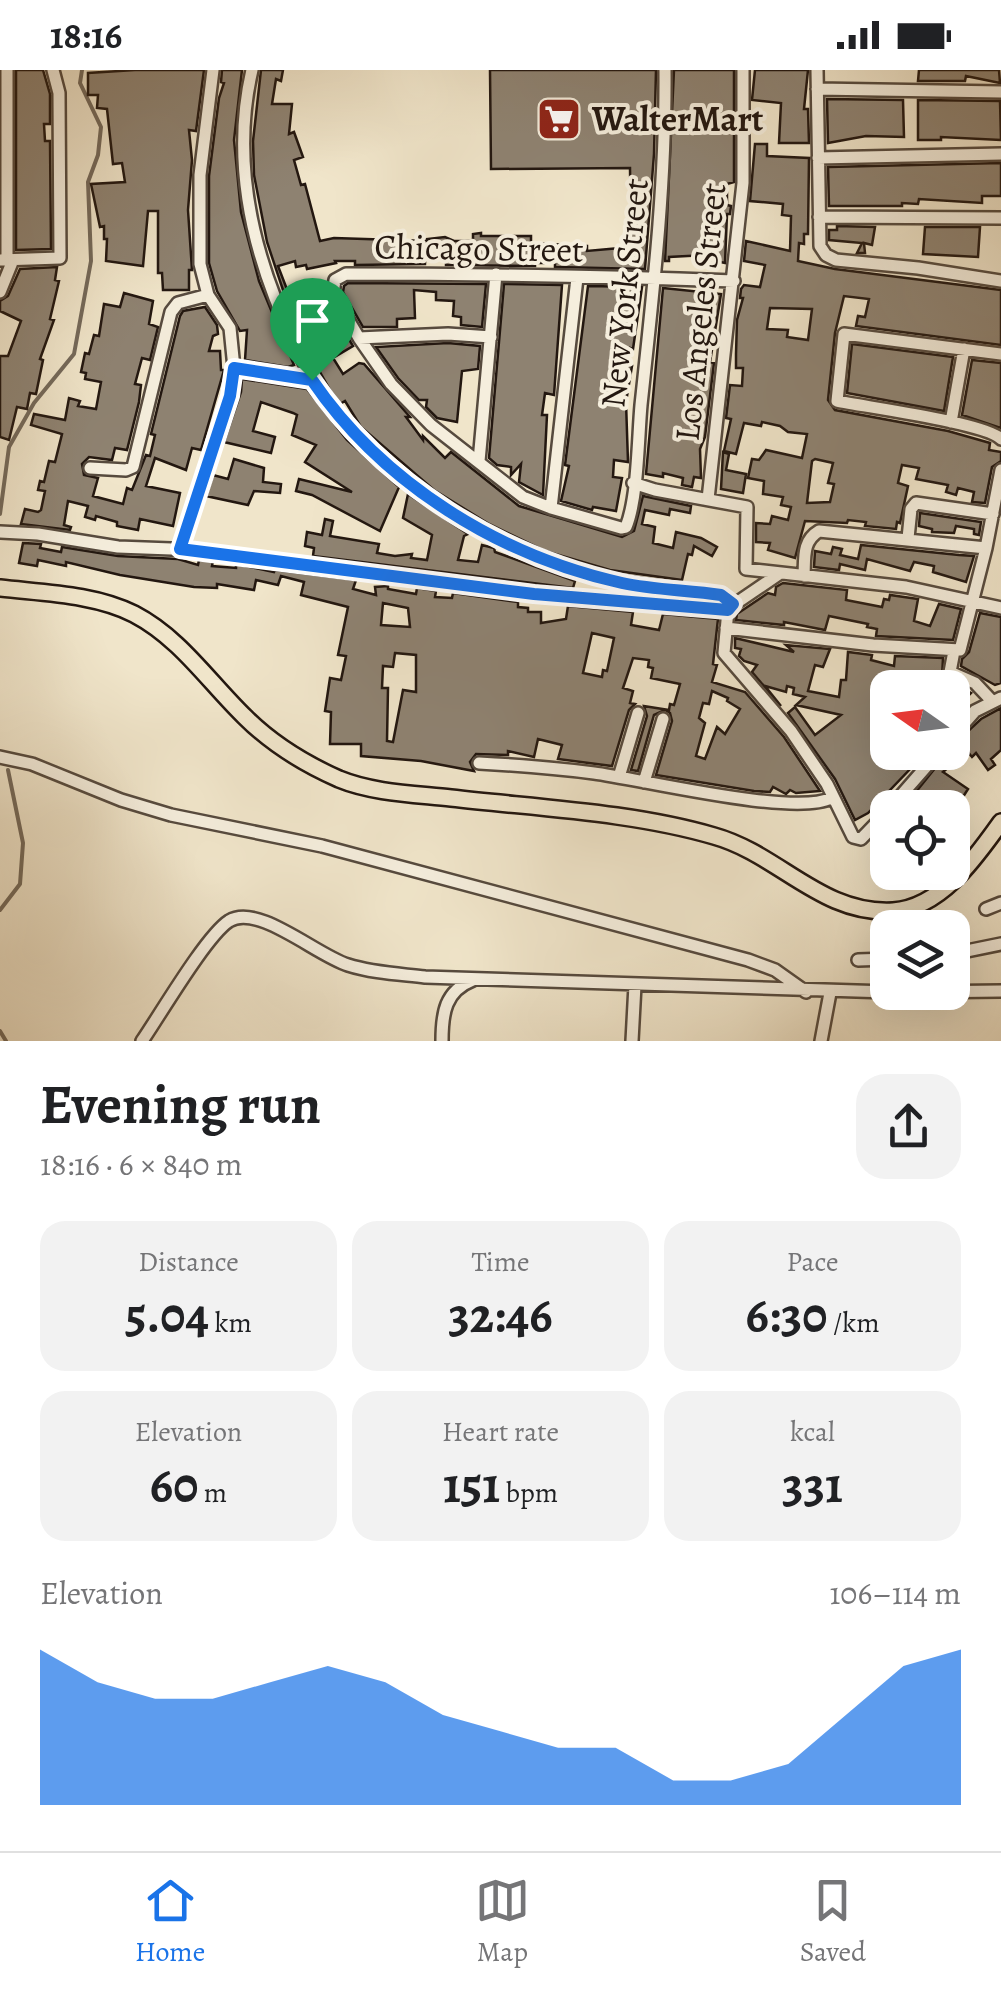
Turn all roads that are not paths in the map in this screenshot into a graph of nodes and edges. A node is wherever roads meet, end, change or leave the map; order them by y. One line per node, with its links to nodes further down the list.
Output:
1 (6, 70): 14 (street)
2 (53, 70): 14 (street)
3 (213, 70): 21 (street)
4 (252, 70): 27 (street)
5 (665, 70): 17 (street, New York Street)
6 (743, 70): 18 (street, Los Angeles Street)
7 (817, 70): 8 (street)
8 (817, 89): 9 (street); 11 (street)
9 (1001, 92)
10 (1001, 154): 11 (street)
11 (818, 158): 12 (street)
12 (819, 217): 13 (street); 19 (street)
13 (1001, 218)
14 (7, 260): 20 (street)
15 (496, 274): 16 (street, Chicago Street); 22 (street); 23 (street, Chicago Street)
16 (577, 278): 17 (street, Chicago Street); 35 (street)
17 (654, 278): 18 (street, Chicago Street); 33 (street, New York Street)
18 (734, 281): 34 (street, Los Angeles Street)
19 (1001, 282)
20 (0, 292)
21 (208, 295): 26 (street); 31 (street)
22 (490, 337): 23 (street); 30 (street)
23 (360, 338): 30 (street, Chicago Street)
24 (964, 349): 25 (street); 28 (street); 28 (street)
25 (1001, 354)
26 (234, 368): 27 (street); 41 (street)
27 (312, 380): 46 (street)
28 (950, 422): 29 (street)
29 (1001, 440)
30 (479, 462): 35 (street, Chicago Street)
31 (90, 468)
32 (1001, 470): 36 (street)
33 (633, 483): 34 (street); 37 (street, New York Street)
34 (708, 499): 42 (street)
35 (551, 508): 37 (street, Chicago Street)
36 (993, 514): 39 (street); 40 (street)
37 (629, 522)
38 (0, 532): 41 (street)
39 (908, 538): 40 (street); 43 (street)
40 (986, 548): 45 (street)
41 (180, 549): 46 (street)
42 (779, 574): 43 (street); 46 (street)
43 (804, 576): 45 (street)
44 (0, 588): 61 (main road)
45 (973, 601): 47 (street); 49 (street)
46 (731, 607): 48 (street)
47 (1001, 608)
48 (726, 628): 49 (street); 60 (street)
49 (954, 651): 50 (street)
50 (996, 699): 52 (street)
51 (638, 712): 57 (street)
52 (970, 717)
53 (663, 719): 58 (street)
54 (0, 758): 74 (street)
55 (478, 763): 57 (street)
56 (923, 770): 59 (street)
57 (618, 777): 58 (street)
58 (644, 782): 60 (street)
59 (906, 790)
60 (831, 798): 62 (street)
61 (1001, 822)
62 (870, 830)
63 (1001, 903): 64 (street)
64 (986, 908)
65 (1001, 944): 66 (street)
66 (970, 950)
67 (858, 960): 68 (street)
68 (870, 960)
69 (425, 977): 70 (street); 77 (street); 78 (street)
70 (478, 978): 71 (street); 77 (street)
71 (635, 985): 74 (street); 80 (street)
72 (970, 991): 73 (street)
73 (1001, 991)
74 (806, 992): 76 (street)
75 (870, 992): 76 (street)
76 (830, 993): 81 (street)
77 (444, 1004): 79 (street)
78 (142, 1041)
79 (442, 1041)
80 (632, 1041)
81 (821, 1041)

